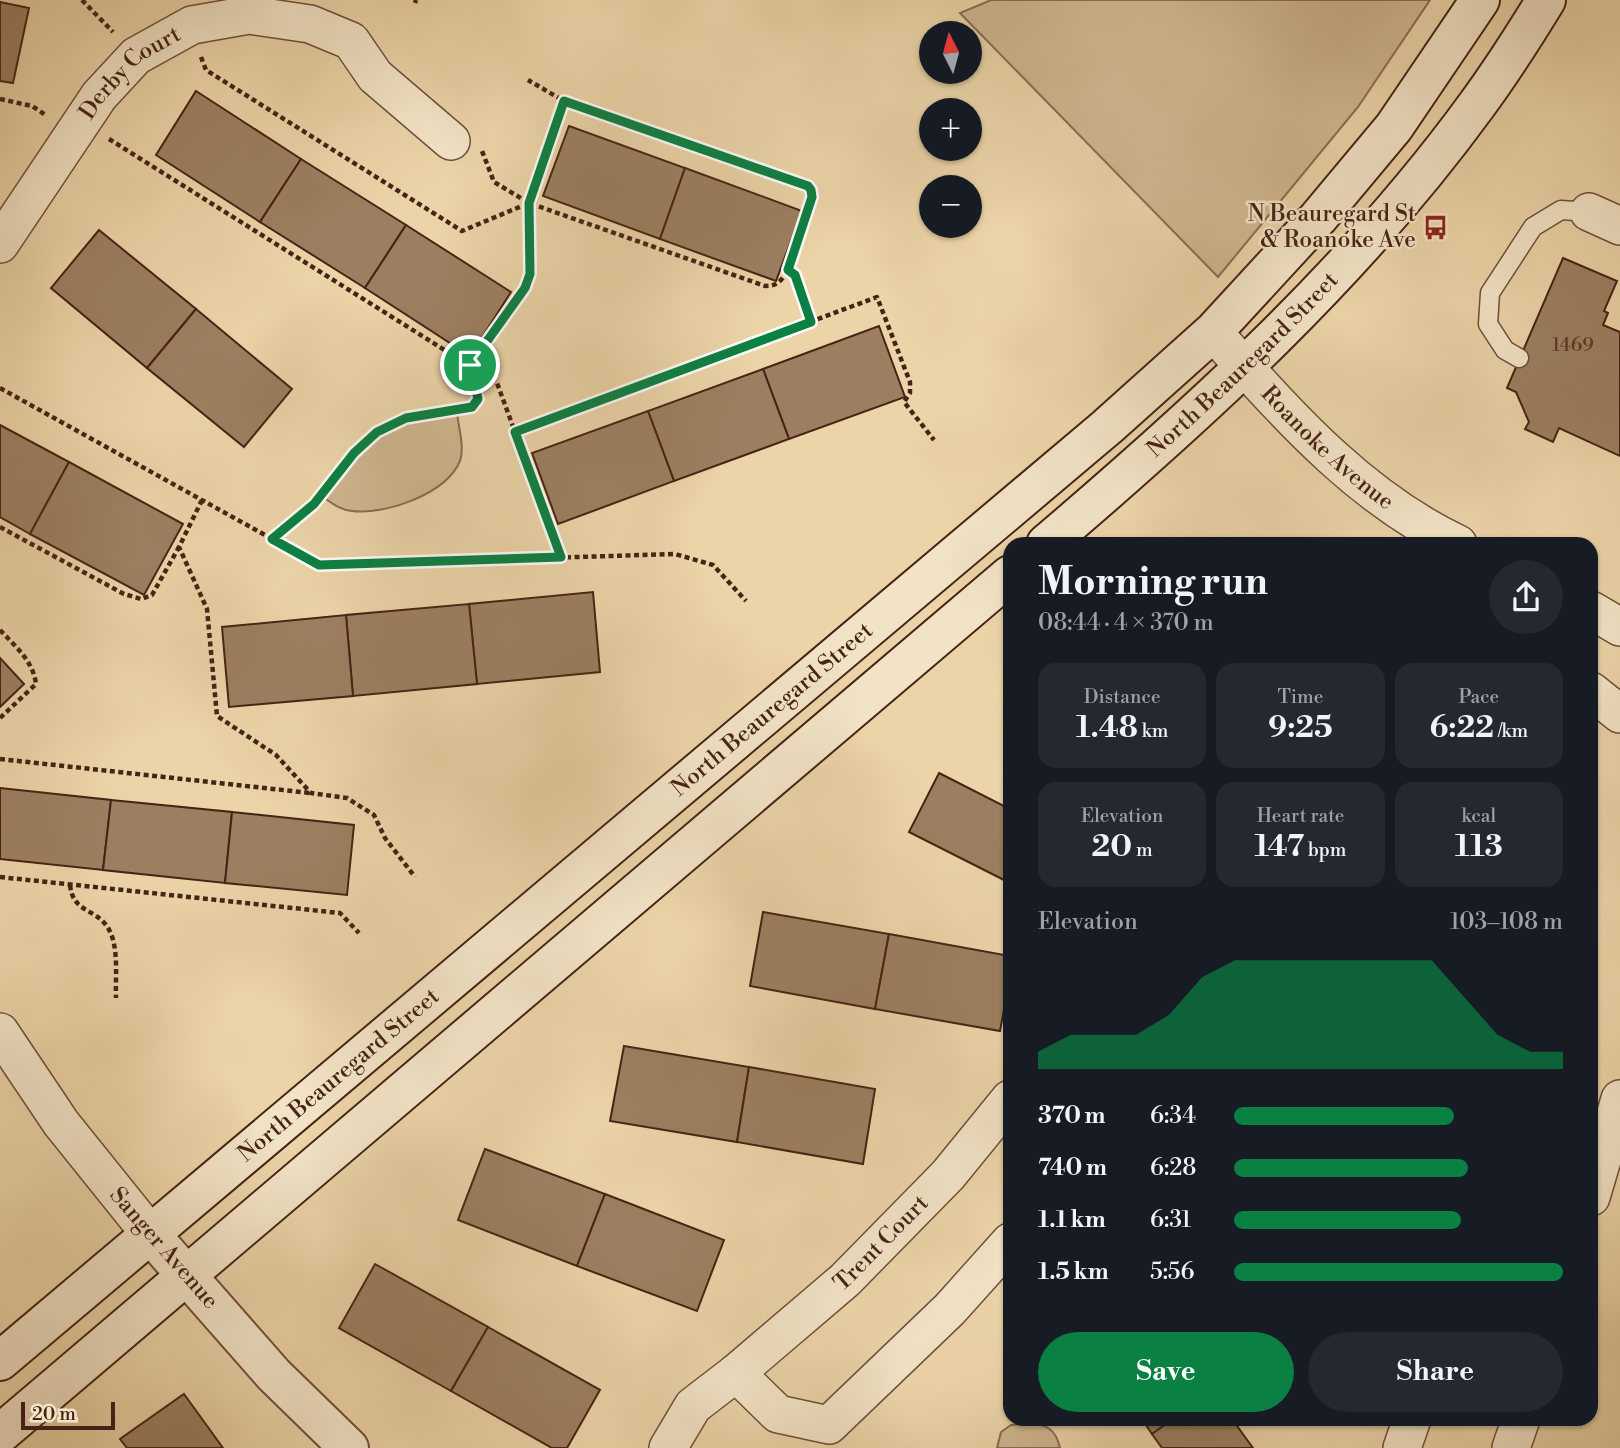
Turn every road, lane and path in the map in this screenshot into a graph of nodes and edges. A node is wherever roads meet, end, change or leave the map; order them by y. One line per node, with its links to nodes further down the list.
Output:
1 (82, 0): 5 (path)
2 (1480, 0): 16 (main road, North Beauregard Street)
3 (1546, 0): 19 (main road, North Beauregard Street)
4 (189, 27): 5 (street, Derby Court); 10 (street, Derby Court); 11 (path)
5 (136, 56): 9 (street, Derby Court)
6 (528, 80): 8 (path)
7 (0, 99): 9 (path)
8 (564, 101): 11 (path); 14 (path)
9 (78, 127): 13 (street, Derby Court); 18 (path)
10 (466, 145): 11 (path)
11 (529, 203): 14 (path); 18 (path)
12 (1604, 219): 17 (lane)
13 (0, 244)
14 (788, 270): 15 (path)
15 (811, 322): 21 (path); 22 (path)
16 (1213, 332): 19 (street, Roanoke Avenue); 47 (main road, North Beauregard Street)
17 (1519, 358)
18 (470, 365): 21 (path); 27 (path)
19 (1245, 367): 25 (main road, North Beauregard Street); 26 (street, Roanoke Avenue)
20 (0, 388): 23 (path)
21 (515, 432): 29 (path)
22 (934, 440)
23 (202, 500): 27 (path); 28 (path)
24 (0, 527): 28 (path)
25 (1054, 537)
26 (1443, 537)
27 (272, 539): 29 (path)
28 (179, 547): 37 (path)
29 (561, 557): 31 (path)
30 (1003, 581): 49 (main road)
31 (746, 601)
32 (0, 630): 35 (path)
33 (1598, 697): 34 (street)
34 (1620, 714)
35 (0, 718)
36 (0, 759): 37 (path)
37 (311, 793): 39 (path)
38 (0, 877): 40 (path)
39 (415, 877)
40 (71, 885): 41 (path); 42 (path)
41 (359, 933)
42 (116, 998)
43 (0, 1032): 47 (street, Sanger Avenue)
44 (1620, 1099): 46 (street)
45 (1003, 1107): 51 (street, Trent Court)
46 (1598, 1174)
47 (151, 1235): 49 (main road, Sanger Avenue); 50 (main road, North Beauregard Street)
48 (1003, 1250): 51 (street)
49 (188, 1276): 54 (main road); 55 (main road, Sanger Avenue)
50 (0, 1361)
51 (736, 1373): 56 (street, Trent Court)
52 (1410, 1426): 57 (street)
53 (1519, 1426): 58 (street)
54 (0, 1434)
55 (349, 1448)
56 (668, 1448)
57 (1402, 1448)
58 (1511, 1448)

